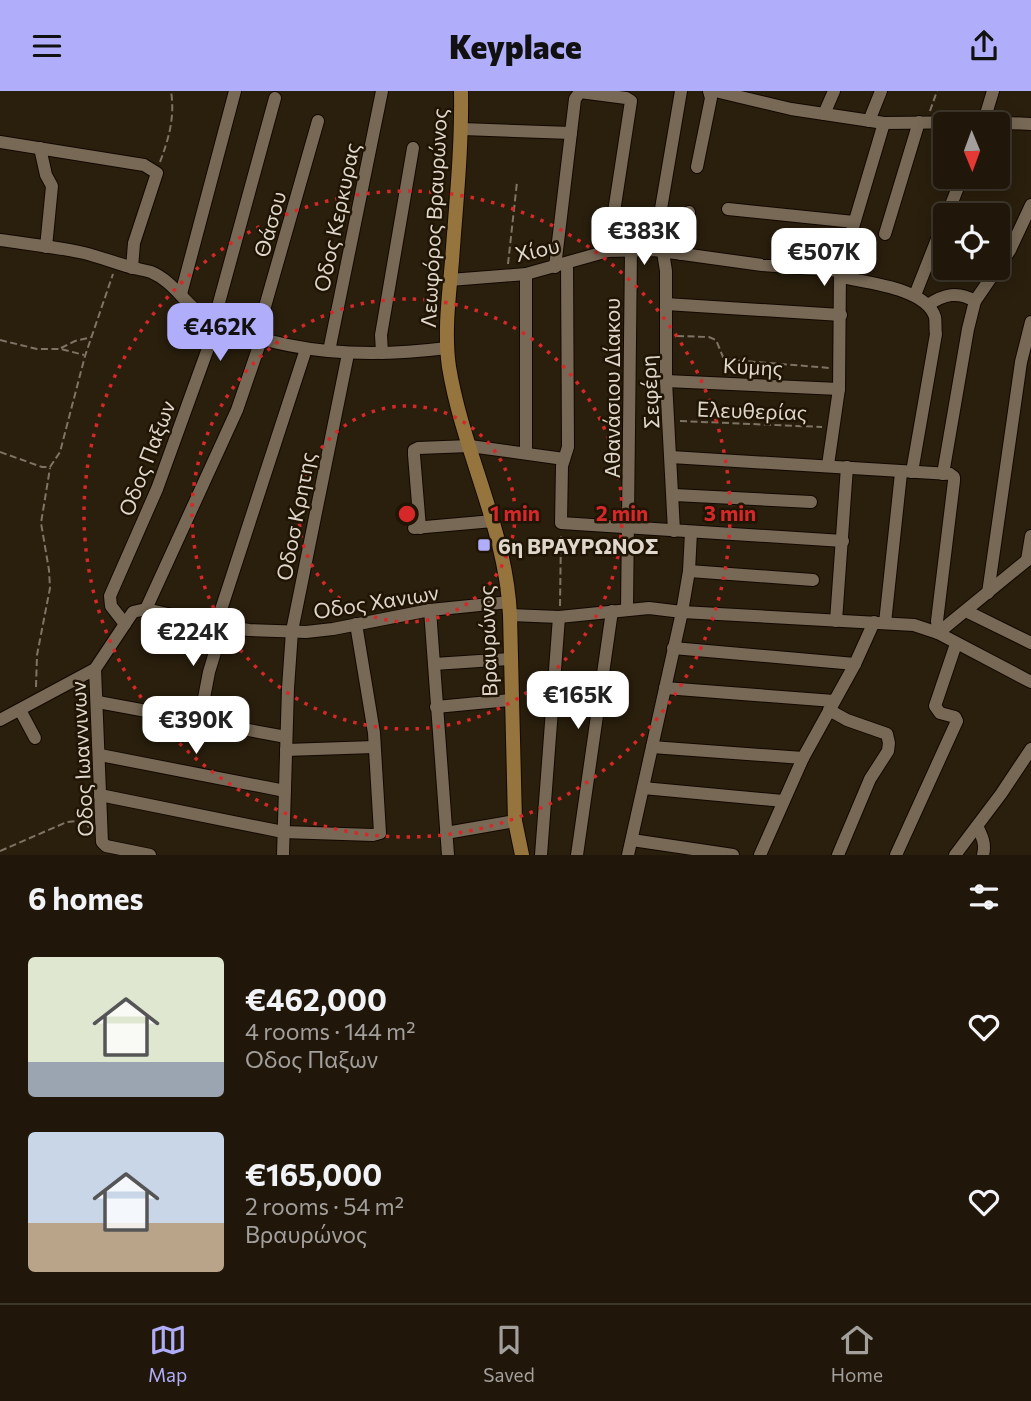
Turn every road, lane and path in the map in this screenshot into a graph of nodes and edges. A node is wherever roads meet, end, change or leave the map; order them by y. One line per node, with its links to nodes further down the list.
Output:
1 (171, 91): 29 (path)
2 (235, 91): 50 (street)
3 (382, 91): 65 (street, Οδος Κερκυρας)
4 (461, 91): 23 (main road, Λεωφόρος Βραυρώνος)
5 (681, 91): 41 (street, Σεφέρη)
6 (709, 91): 28 (street)
7 (715, 91): 12 (street)
8 (834, 91): 15 (street)
9 (881, 91): 17 (street)
10 (937, 91): 18 (path)
11 (993, 91): 14 (street)
12 (753, 96): 15 (street)
13 (275, 98): 56 (street, Οδος Παξων)
14 (986, 112)
15 (824, 114): 17 (street)
16 (318, 121): 60 (street, Θάσου)
17 (869, 121): 20 (street)
18 (923, 122): 19 (street); 20 (street); 35 (street)
19 (933, 122)
20 (884, 123): 34 (street)
21 (1010, 124): 22 (street)
22 (1031, 124)
23 (462, 129): 24 (street); 49 (main road, Λεωφόρος Βραυρώνος)
24 (572, 133): 39 (street); 44 (street)
25 (0, 142): 26 (street)
26 (40, 148): 29 (street); 37 (street)
27 (413, 148): 66 (street)
28 (697, 167)
29 (157, 173): 45 (street)
30 (517, 182): 48 (path)
31 (1031, 205): 52 (street)
32 (728, 209): 34 (street)
33 (689, 212): 42 (street)
34 (854, 222): 47 (street)
35 (885, 234)
36 (0, 240): 37 (street)
37 (46, 247): 43 (street)
38 (933, 250): 51 (street)
39 (608, 251): 40 (street, Χίου); 44 (street, Χίου)
40 (631, 251): 41 (street, Χίου); 88 (street, Αθανάσιου Δίακου)
41 (659, 251): 42 (street, Χίου); 53 (street, Σεφέρη)
42 (681, 254): 47 (street, Χίου)
43 (117, 263): 45 (street); 58 (path)
44 (561, 265): 46 (street, Χίου); 78 (street)
45 (132, 268): 50 (street)
46 (526, 274): 48 (street, Χίου); 76 (street)
47 (841, 274): 51 (street, Χίου); 55 (street)
48 (507, 275): 49 (street, Χίου)
49 (450, 280): 62 (main road, Λεωφόρος Βραυρώνος)
50 (181, 294): 56 (street)
51 (915, 295): 54 (street)
52 (975, 301): 54 (street); 83 (street)
53 (666, 305): 55 (street); 59 (street, Σεφέρη)
54 (928, 305): 82 (street)
55 (841, 315): 69 (street)
56 (214, 321): 60 (street); 107 (street, Οδος Παξων)
57 (1031, 322): 96 (street)
58 (93, 336): 63 (path); 68 (path)
59 (666, 336): 69 (path); 70 (street, Σεφέρη)
60 (259, 339): 64 (street); 97 (street, Θάσου)
61 (0, 340): 63 (path)
62 (447, 348): 66 (street); 74 (main road, Βραυρώνος)
63 (61, 349): 68 (path)
64 (306, 349): 65 (street); 109 (street)
65 (329, 351): 67 (street)
66 (382, 353): 67 (street)
67 (348, 354): 110 (street, Οδοσ Κρητης)
68 (85, 356): 80 (path)
69 (839, 369): 71 (street)
70 (666, 381): 71 (street, Κύμης); 72 (street, Σεφέρη)
71 (839, 389): 73 (street)
72 (669, 421): 73 (path, Ελευθερίας); 77 (street, Σεφέρη)
73 (834, 428): 79 (street)
74 (470, 446): 76 (street); 86 (main road, Βραυρώνος); 86 (street)
75 (0, 452): 80 (path)
76 (526, 453): 78 (street)
77 (671, 457): 79 (street); 84 (street, Σεφέρη)
78 (564, 459): 87 (street)
79 (828, 465): 81 (street)
80 (50, 467): 122 (path)
81 (847, 467): 82 (street); 92 (street)
82 (907, 472): 83 (street); 106 (street)
83 (943, 474): 111 (street)
84 (674, 495): 85 (street); 89 (street, Σεφέρη)
85 (811, 502)
86 (493, 521): 98 (main road, Βραυρώνος)
87 (561, 523): 88 (street); 104 (path)
88 (629, 527): 89 (street); 99 (street, Αθανάσιου Δίακου)
89 (674, 531): 90 (street)
90 (691, 532): 92 (street); 94 (street)
91 (1031, 536): 93 (street)
92 (843, 541): 105 (street)
93 (1027, 565): 96 (street)
94 (689, 571): 95 (street); 103 (street)
95 (813, 580)
96 (988, 593): 102 (street)
97 (146, 609): 107 (street); 109 (street, Οδος Χανιων)
98 (510, 609): 100 (street, Οδος Χανιων); 104 (street, Οδος Χανιων); 115 (main road, Βραυρώνος)
99 (627, 609): 101 (street, Οδος Χανιων); 103 (street, Οδος Χανιων)
100 (430, 610): 108 (street, Οδος Χανιων); 116 (street)
101 (611, 611): 104 (street, Οδος Χανιων); 152 (street)
102 (966, 611): 111 (street); 113 (street)
103 (682, 612): 105 (street, Οδος Χανιων); 114 (street)
104 (559, 617): 151 (street)
105 (836, 621): 106 (street, Οδος Χανιων)
106 (879, 623): 111 (street, Οδος Χανιων); 117 (street)
107 (125, 624): 118 (street)
108 (356, 624): 110 (street, Οδος Χανιων); 131 (street)
109 (220, 626): 110 (street, Οδος Χανιων); 127 (street)
110 (292, 631): 130 (street, Οδοσ Κρητης)
111 (938, 633): 112 (street, Οδος Χανιων)
112 (956, 643): 119 (street, Οδος Χανιων); 157 (street)
113 (1031, 643)
114 (673, 648): 117 (street); 120 (street)
115 (510, 659): 116 (street); 121 (main road, Βραυρώνος)
116 (434, 664): 125 (street)
117 (855, 664): 124 (street)
118 (95, 669): 122 (street); 123 (street, Οδος Ιωαννινων)
119 (1031, 682)
120 (665, 688): 124 (street); 132 (street)
121 (511, 700): 125 (street); 140 (main road, Βραυρώνος)
122 (37, 701): 126 (street)
123 (98, 702): 127 (street); 134 (street, Οδος Ιωαννινων)
124 (832, 706): 135 (street); 156 (street)
125 (436, 707): 143 (street)
126 (20, 710): 128 (street); 129 (street)
127 (200, 719): 130 (street)
128 (0, 720)
129 (35, 738)
130 (286, 744): 131 (street); 137 (street, Οδοσ Κρητης)
131 (374, 747): 142 (street)
132 (652, 747): 135 (street); 136 (street)
133 (1031, 749): 141 (street)
134 (100, 755): 137 (street); 138 (street, Οδος Ιωαννινων)
135 (803, 758): 139 (street)
136 (643, 788): 139 (street); 144 (street)
137 (285, 790): 142 (street, Οδοσ Κρητης)
138 (100, 795): 142 (street); 145 (street, Οδος Ιωαννινων)
139 (783, 801): 155 (street)
140 (515, 821): 143 (street); 150 (main road, Βραυρώνος)
141 (977, 826): 158 (street); 159 (street)
142 (283, 832): 148 (street, Οδοσ Κρητης)
143 (446, 833): 149 (street)
144 (632, 839): 153 (street); 154 (street)
145 (103, 842): 146 (path); 147 (street)
146 (0, 851)
147 (150, 855)
148 (283, 855)
149 (448, 855)
150 (522, 855)
151 (541, 855)
152 (577, 855)
153 (628, 855)
154 (733, 855)
155 (760, 855)
156 (838, 855)
157 (896, 855)
158 (956, 855)
159 (983, 855)

